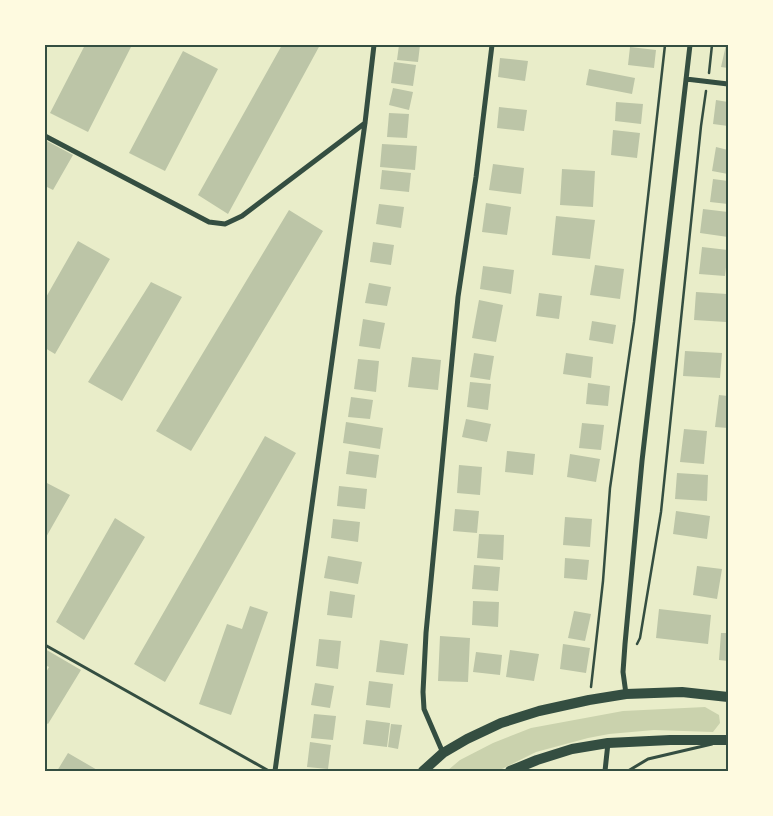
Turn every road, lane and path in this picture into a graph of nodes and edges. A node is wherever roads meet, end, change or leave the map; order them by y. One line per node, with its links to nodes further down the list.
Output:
1 (374, 45): 9 (street)
2 (492, 45): 18 (street)
3 (665, 45): 15 (path)
4 (690, 45): 6 (street)
5 (712, 45): 7 (path)
6 (686, 79): 7 (street); 13 (street)
7 (708, 81): 8 (street); 11 (path)
8 (728, 84)
9 (365, 123): 10 (street); 20 (street)
10 (45, 136)
11 (637, 644)
12 (45, 645): 19 (lane)
13 (626, 694): 14 (main road); 15 (main road)
14 (728, 697)
15 (589, 700): 18 (main road)
16 (728, 740): 17 (main road); 24 (lane)
17 (608, 743): 22 (main road); 23 (street)
18 (443, 753): 21 (main road)
19 (268, 771)
20 (275, 771)
21 (423, 771)
22 (510, 771)
23 (605, 771)
24 (628, 771)

